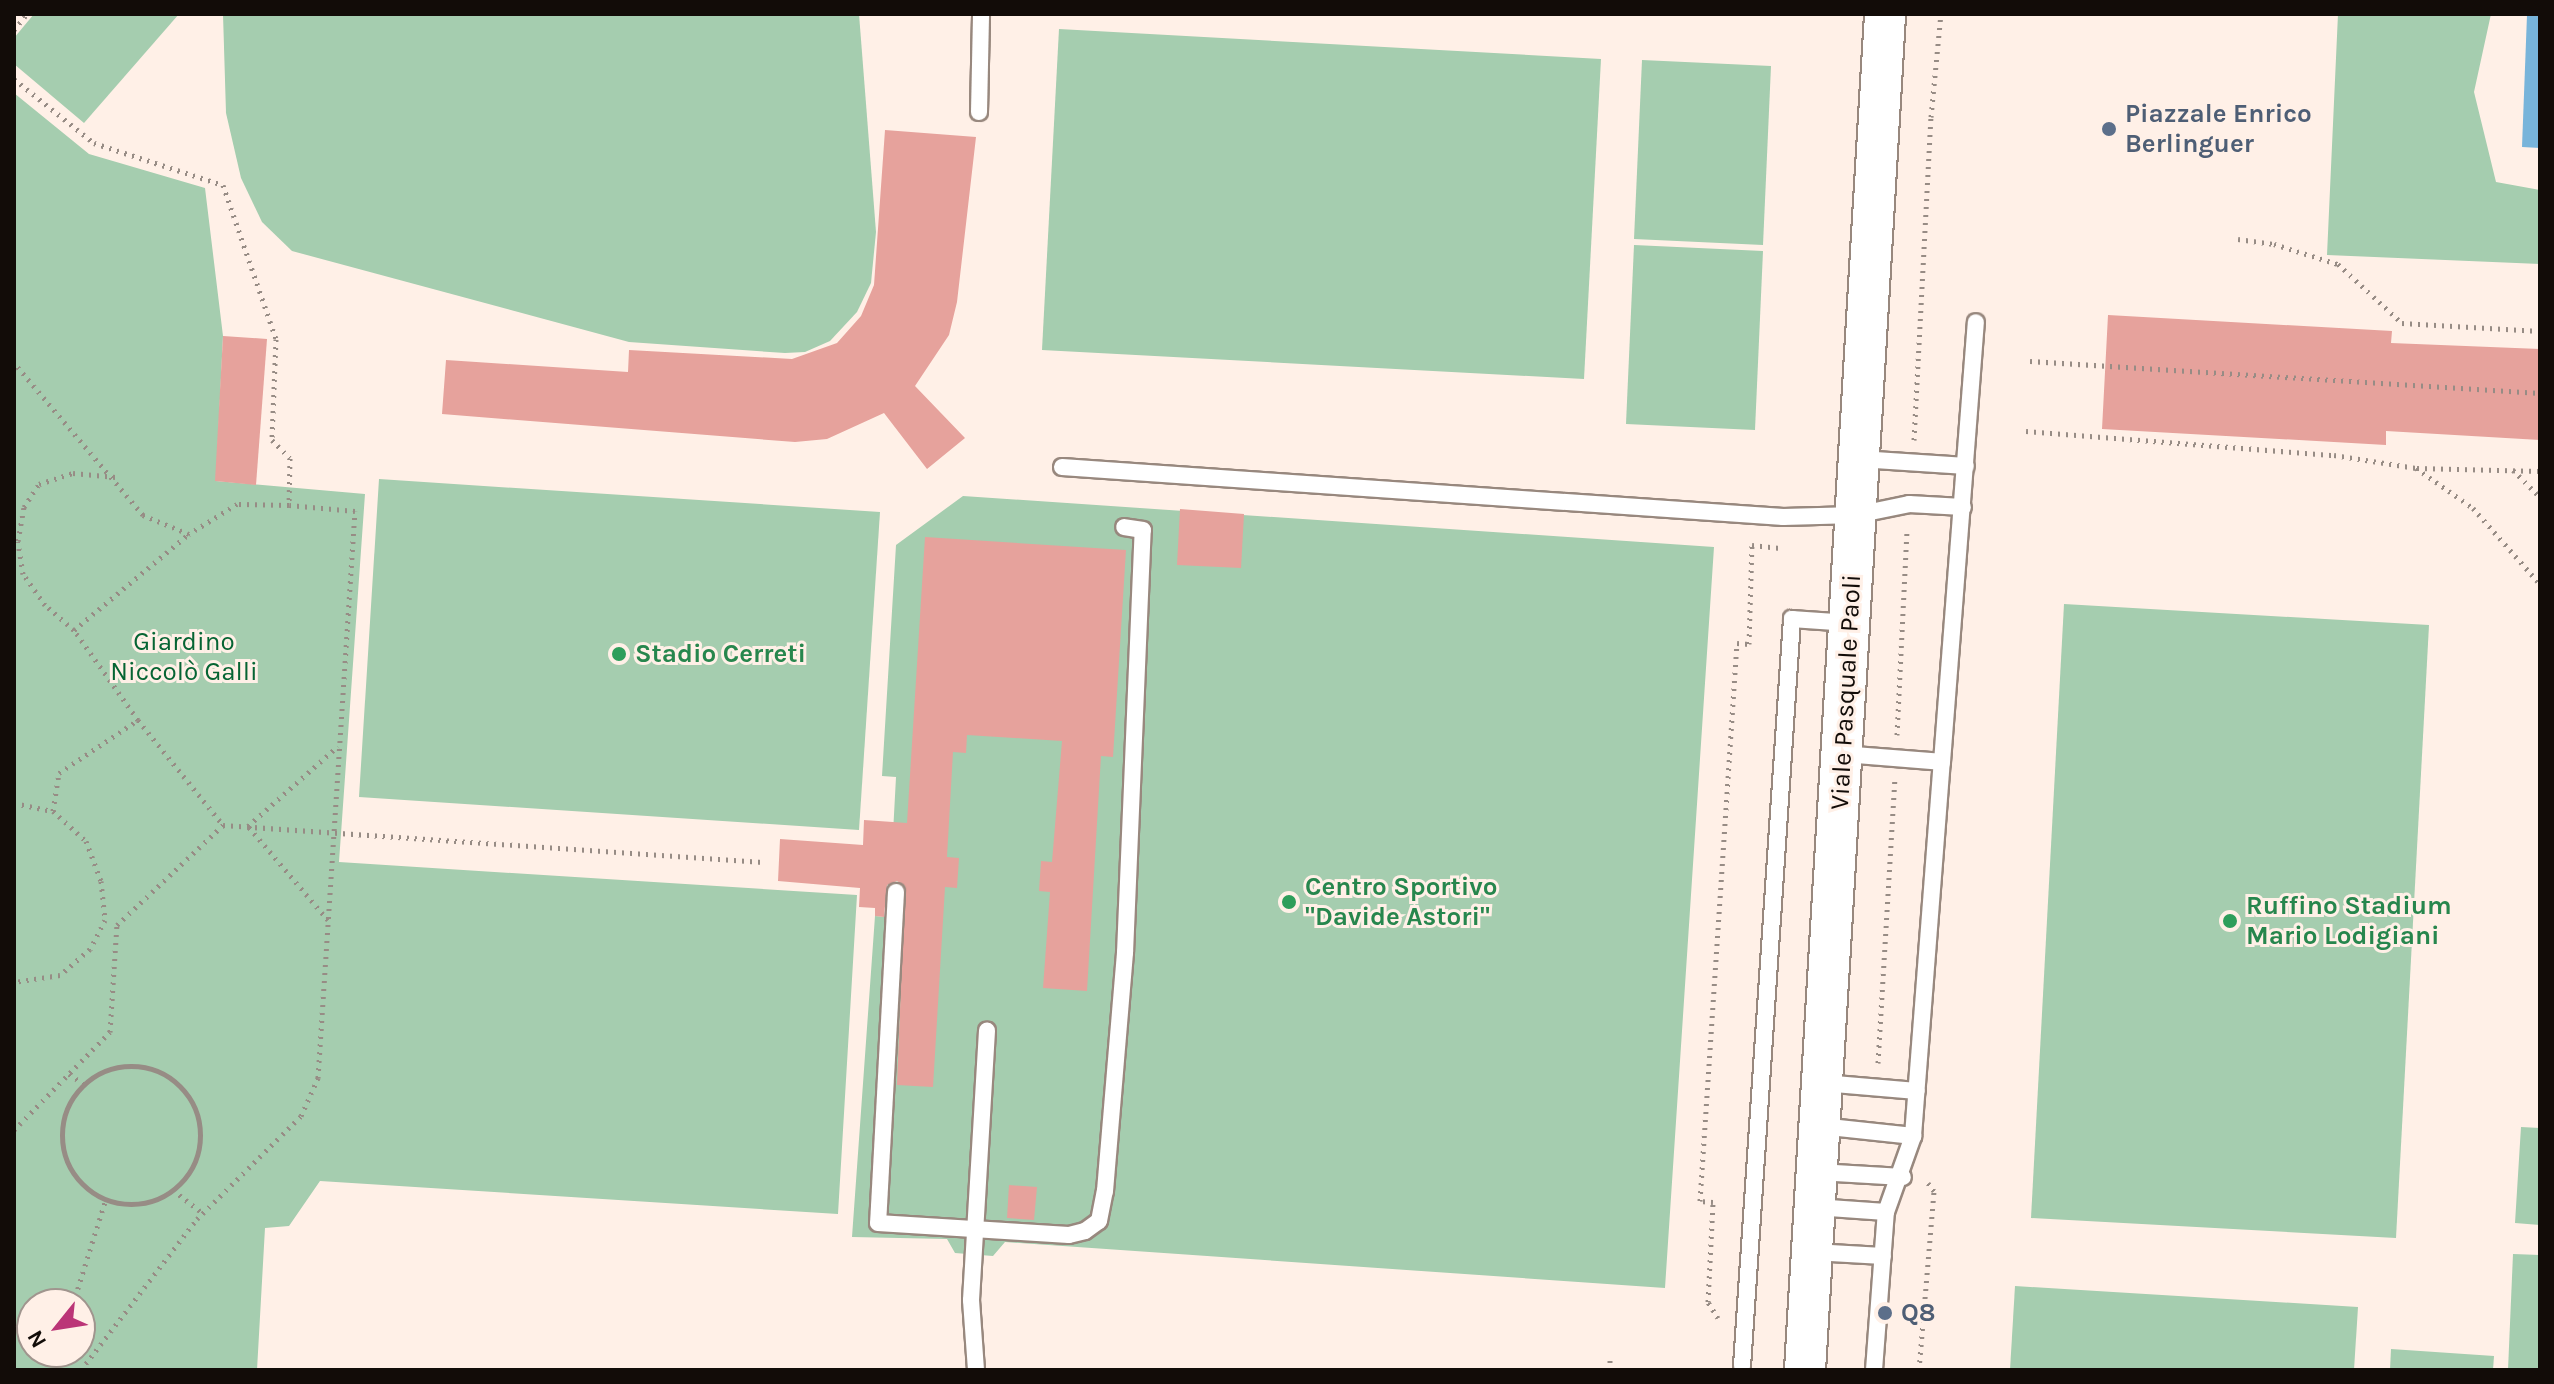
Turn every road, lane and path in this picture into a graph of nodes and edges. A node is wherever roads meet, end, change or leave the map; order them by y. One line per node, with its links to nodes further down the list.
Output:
1 (27, 14): 5 (path)
2 (981, 14): 7 (lane)
3 (1885, 14): 15 (street, Viale Pasquale Paoli)
4 (1941, 14): 16 (path)
5 (14, 30)
6 (14, 79): 25 (path)
7 (979, 112)
8 (2238, 239): 10 (path)
9 (1976, 322): 17 (lane)
10 (2540, 331)
11 (2030, 361): 13 (path)
12 (14, 363): 22 (path)
13 (2540, 393)
14 (2026, 431): 19 (path)
15 (1860, 459): 16 (lane); 27 (street, Viale Pasquale Paoli)
16 (1913, 463): 17 (lane)
17 (1966, 466): 26 (lane)
18 (1062, 467): 27 (lane)
19 (2416, 468): 20 (path); 31 (path)
20 (2513, 470): 21 (path); 23 (path)
21 (2540, 471)
22 (116, 477): 29 (path); 33 (path)
23 (2540, 497)
24 (1909, 504): 26 (lane); 27 (lane); 37 (path)
25 (289, 505): 29 (path); 35 (path)
26 (1963, 507): 38 (lane)
27 (1856, 515): 32 (street, Viale Pasquale Paoli)
28 (1124, 527): 64 (lane)
29 (189, 534): 33 (path)
30 (1782, 548): 68 (path)
31 (2540, 584)
32 (1851, 623): 36 (street, Viale Pasquale Paoli); 70 (lane)
33 (74, 630): 34 (path)
34 (138, 720): 40 (path); 41 (path)
35 (339, 745): 42 (path); 43 (path)
36 (1843, 754): 37 (lane); 50 (street, Viale Pasquale Paoli)
37 (1896, 759): 38 (lane); 52 (path)
38 (1942, 762): 53 (lane)
39 (14, 803): 40 (path)
40 (53, 811): 47 (path)
41 (223, 825): 42 (path); 49 (path)
42 (248, 826): 43 (path); 46 (path)
43 (333, 835): 44 (path); 46 (path)
44 (763, 862)
45 (896, 892): 64 (lane)
46 (328, 920): 63 (path)
47 (14, 982)
48 (987, 1030): 64 (lane)
49 (69, 1074): 51 (path); 55 (path)
50 (1823, 1083): 52 (lane); 54 (street, Viale Pasquale Paoli)
51 (84, 1084): 58 (path); 61 (path)
52 (1876, 1087): 53 (lane)
53 (1917, 1091): 56 (lane)
54 (1820, 1126): 56 (lane); 59 (street, Viale Pasquale Paoli)
55 (14, 1130)
56 (1913, 1136): 57 (lane)
57 (1903, 1177): 59 (lane); 62 (lane)
58 (173, 1190): 61 (path); 63 (path)
59 (1816, 1190): 62 (lane); 65 (street, Viale Pasquale Paoli)
60 (1934, 1191): 76 (path)
61 (106, 1199): 67 (path)
62 (1886, 1212): 66 (lane)
63 (202, 1213): 72 (path)
64 (975, 1231): 71 (lane)
65 (1813, 1252): 66 (lane); 74 (street, Viale Pasquale Paoli)
66 (1883, 1256): 75 (lane)
67 (78, 1288)
68 (1718, 1318)
69 (1610, 1356): 73 (path)
70 (1742, 1366)
71 (976, 1367)
72 (81, 1370)
73 (1610, 1370)
74 (1805, 1370)
75 (1874, 1370)
76 (1919, 1370)

